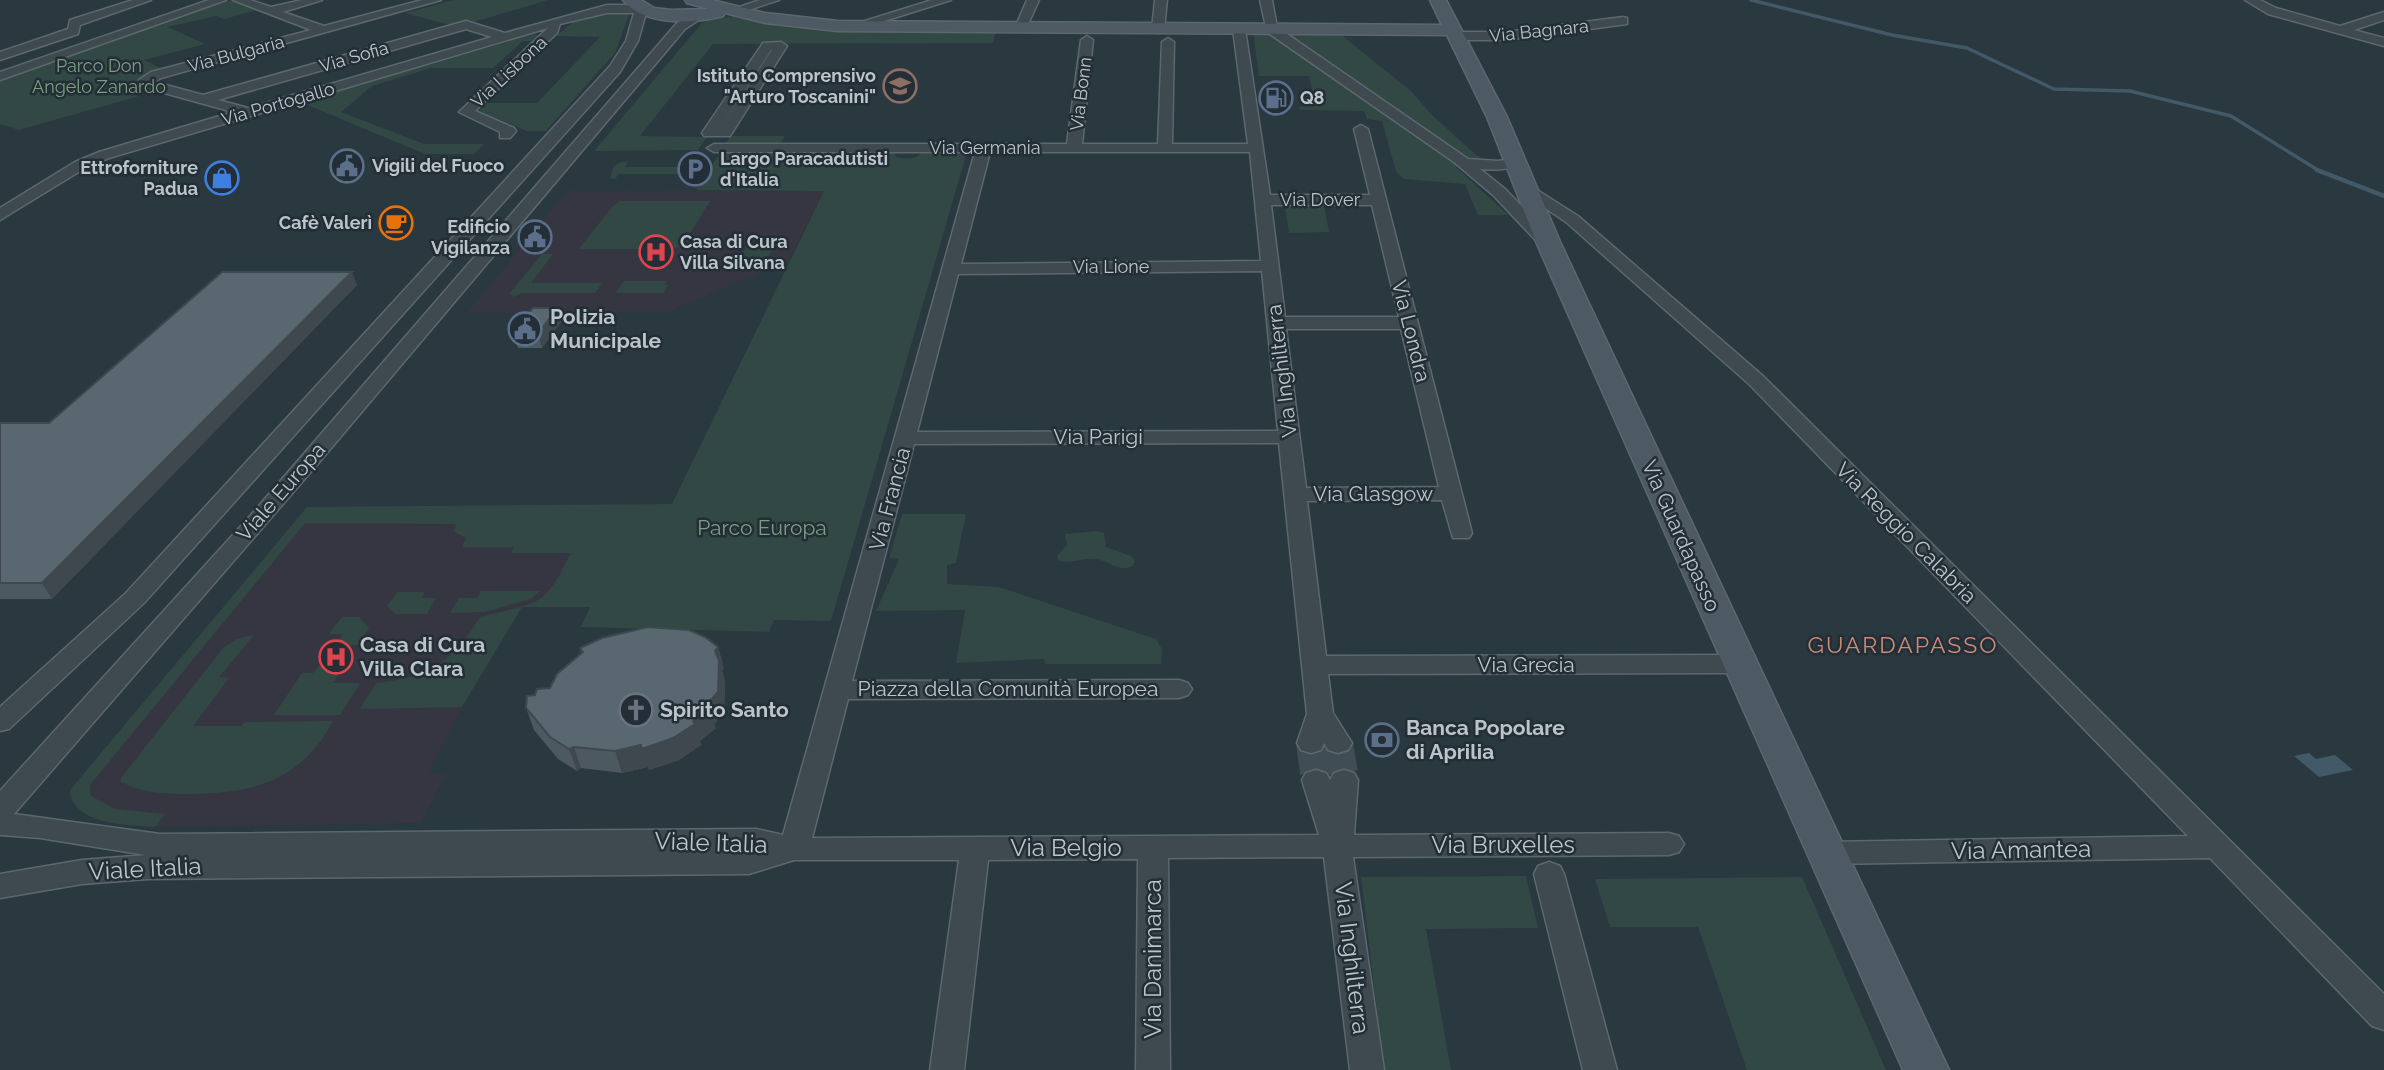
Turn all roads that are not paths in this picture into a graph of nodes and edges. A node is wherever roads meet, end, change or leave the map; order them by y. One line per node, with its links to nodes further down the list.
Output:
1 (145, 0): 35 (street)
2 (220, 0): 36 (street)
3 (239, 0): 15 (street)
4 (316, 0): 15 (street)
5 (435, 0): 25 (street, Via Bulgaria)
6 (623, 0): 19 (street, Via Portogallo)
7 (773, 0): 14 (street)
8 (945, 0): 22 (street)
9 (1033, 0): 23 (street)
10 (1161, 0): 30 (street)
11 (1266, 0): 26 (street)
12 (1438, 0): 29 (street, Via Guardapasso)
13 (2251, 0): 28 (street)
14 (724, 9): 17 (street); 22 (street)
15 (271, 12): 25 (street)
16 (637, 12): 17 (street); 19 (street, Via Portogallo); 46 (street, Viale Europa)
17 (691, 13): 47 (street, Viale Europa)
18 (2384, 16): 28 (street)
19 (568, 18): 21 (street, Via Portogallo)
20 (1623, 21): 29 (street, Via Bagnara)
21 (552, 22): 31 (street, Via Portogallo); 41 (street, Via Lisbona)
22 (855, 26): 23 (street)
23 (1021, 28): 30 (street)
24 (1239, 29): 26 (street); 30 (street); 45 (street, Via Inghilterra)
25 (323, 30): 37 (street, Via Bulgaria)
26 (1271, 30): 27 (street); 32 (street)
27 (1308, 30): 29 (street); 32 (street)
28 (2341, 30): 34 (street)
29 (1453, 33): 48 (street, Via Guardapasso)
30 (1163, 35): 44 (street)
31 (506, 37): 37 (street, Via Sofia); 38 (street, Via Portogallo)
32 (1287, 39): 49 (street)
33 (1087, 40): 43 (street, Via Bonn)
34 (2384, 41)
35 (0, 56)
36 (0, 76)
37 (202, 100): 38 (street, Via Bulgaria)
38 (248, 113): 54 (street, Via Portogallo)
39 (1361, 129): 53 (street, Via Londra)
40 (725, 132): 40 (street); 42 (street, Via Germania)
41 (505, 135)
42 (984, 148): 43 (street, Via Germania); 57 (street, Via Francia)
43 (1074, 148): 44 (street, Via Germania)
44 (1165, 148): 45 (street, Via Germania)
45 (1256, 148): 52 (street, Via Inghilterra)
46 (533, 160): 47 (street); 70 (street, Viale Europa)
47 (563, 161): 74 (street, Viale Europa)
48 (1516, 162): 49 (street); 50 (street, Via Guardapasso)
49 (1464, 163): 51 (street)
50 (1529, 189): 51 (street); 55 (street, Via Guardapasso); 79 (street, Via Reggio Calabria)
51 (1502, 196): 55 (street)
52 (1262, 200): 53 (street, Via Dover); 56 (street, Via Inghilterra)
53 (1378, 200): 59 (street, Via Londra)
54 (0, 215)
55 (1549, 244): 65 (street, Via Guardapasso)
56 (1270, 266): 57 (street, Via Lione); 58 (street, Via Inghilterra)
57 (952, 269): 61 (street, Via Francia)
58 (1276, 323): 59 (street); 60 (street, Via Inghilterra)
59 (1409, 323): 62 (street, Via Londra)
60 (1289, 437): 61 (street, Via Parigi); 63 (street, Via Inghilterra)
61 (907, 438): 68 (street, Via Francia)
62 (1451, 494): 63 (street, Via Glasgow); 64 (street, Via Londra)
63 (1296, 495): 66 (street, Via Inghilterra)
64 (1461, 533)
65 (1739, 664): 66 (street, Via Grecia); 82 (street, Via Guardapasso)
66 (1314, 665): 69 (street, Via Inghilterra)
67 (1179, 689): 68 (street, Piazza della Comunità Europea)
68 (837, 690): 80 (street, Via Francia)
69 (1320, 713): 71 (street, Via Inghilterra); 72 (street, Via Inghilterra)
70 (0, 722)
71 (1311, 743)
72 (1338, 743)
73 (1330, 780): 77 (street, Via Inghilterra)
74 (0, 810)
75 (0, 824): 80 (street, Viale Italia)
76 (1669, 844): 77 (street, Via Bruxelles)
77 (1338, 846): 78 (street, Via Belgio); 88 (street, Via Inghilterra)
78 (1153, 847): 81 (street, Via Belgio); 87 (street, Via Danimarca)
79 (2215, 847): 82 (street, Via Amantea); 85 (street, Via Reggio Calabria)
80 (794, 849): 81 (street, Via Belgio); 84 (street, Viale Italia)
81 (975, 849): 86 (street)
82 (1826, 853): 90 (street, Via Guardapasso)
83 (1549, 874): 89 (street)
84 (0, 886)
85 (2384, 1016)
86 (947, 1070)
87 (1153, 1070)
88 (1367, 1070)
89 (1600, 1070)
90 (1926, 1070)

